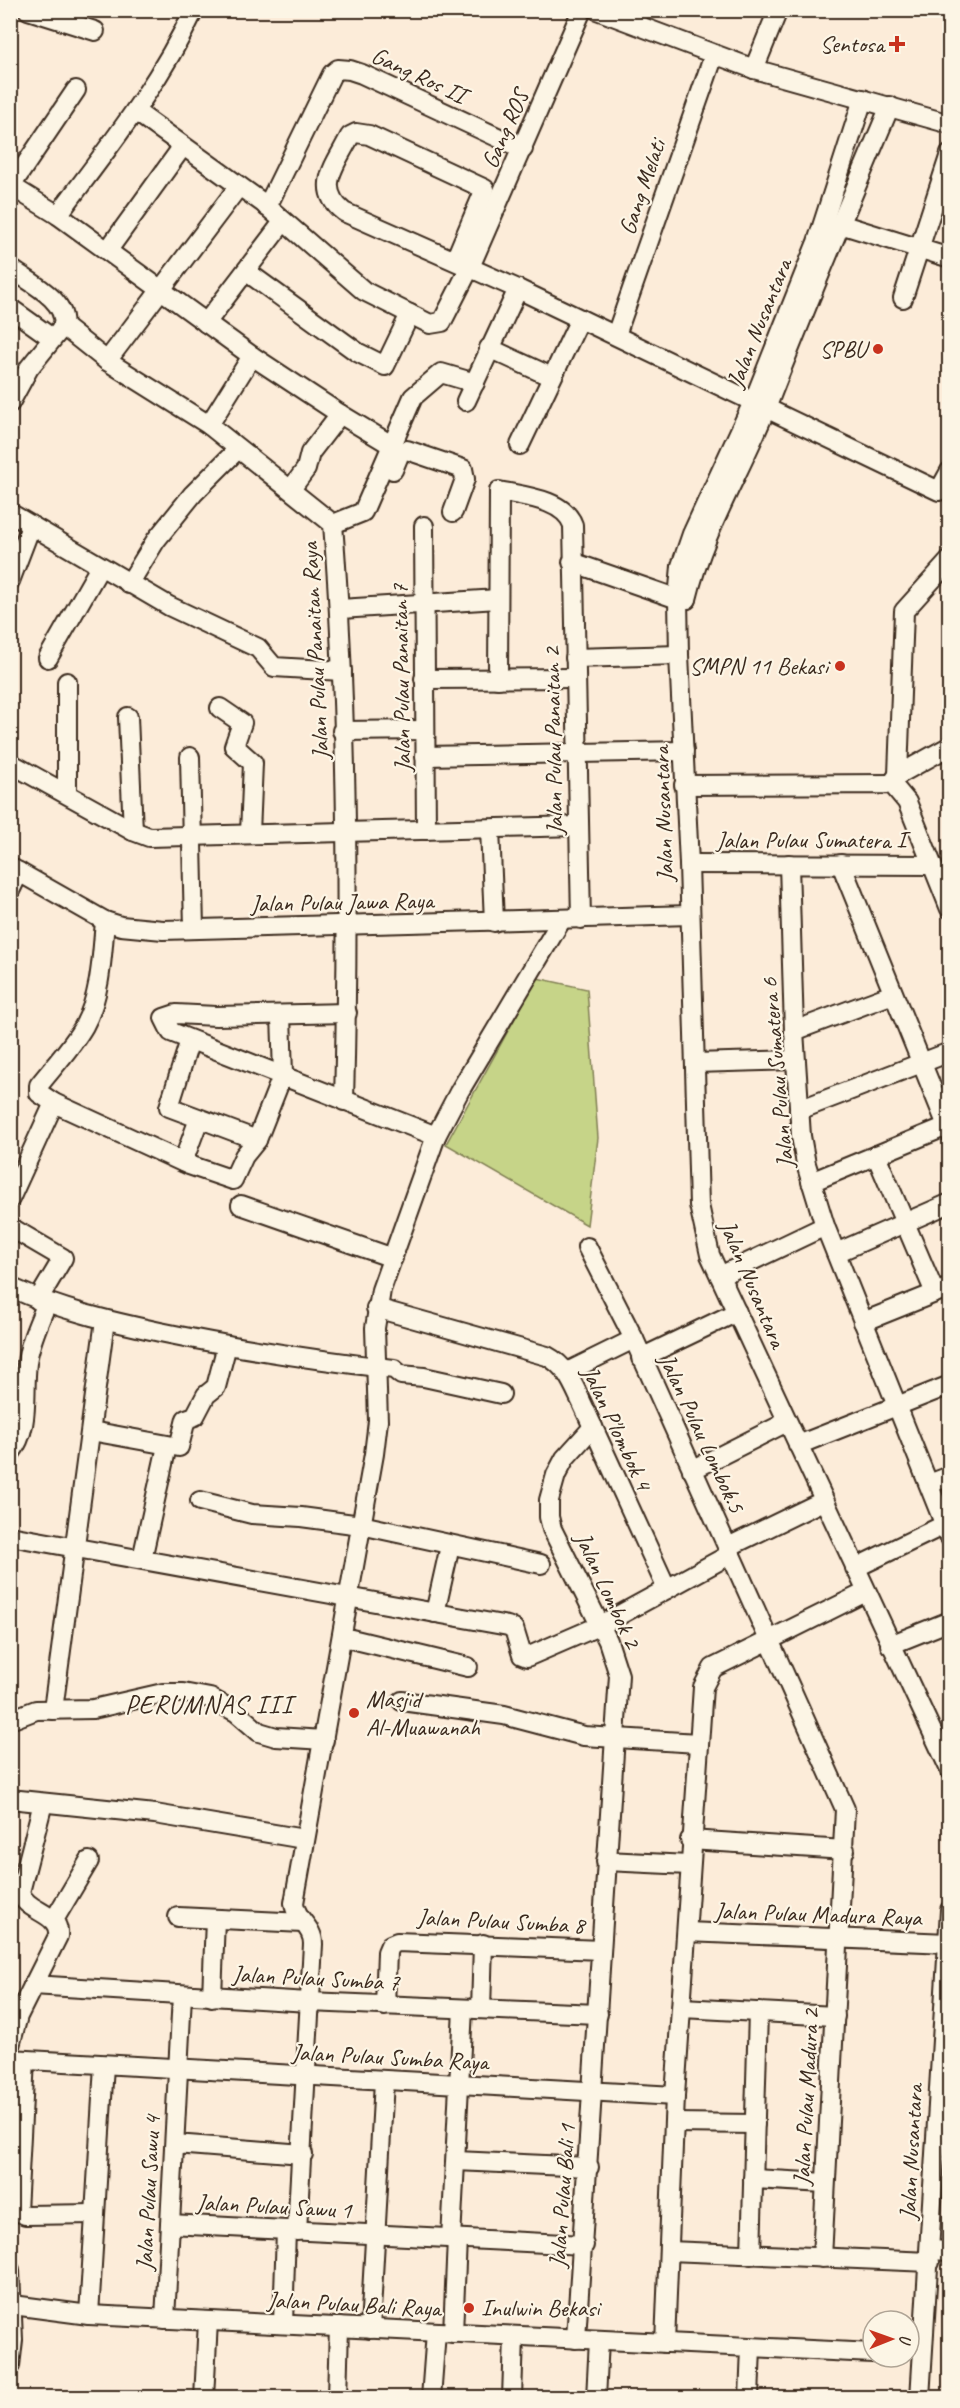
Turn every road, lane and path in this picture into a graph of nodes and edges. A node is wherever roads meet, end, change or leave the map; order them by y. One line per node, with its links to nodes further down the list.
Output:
1 (28, 10): 6 (street)
2 (194, 10): 12 (street)
3 (582, 10): 15 (street, Gang ROS)
4 (597, 10): 7 (street)
5 (777, 10): 8 (street)
6 (95, 31)
7 (714, 55): 8 (street); 37 (street, Gang Melati)
8 (754, 69): 10 (street)
9 (76, 90): 17 (street)
10 (863, 99): 11 (street); 45 (street, Jalan Nusantara)
11 (890, 106): 13 (street); 22 (street, Jalan Nusantara)
12 (135, 111): 14 (street); 20 (street)
13 (950, 124)
14 (183, 146): 18 (street); 24 (street)
15 (523, 149): 19 (street, Gang Ros II); 26 (street, Gang ROS)
16 (950, 154): 23 (street)
17 (11, 186): 20 (street)
18 (239, 186): 19 (street); 29 (street)
19 (267, 207): 21 (street)
20 (58, 215): 24 (street)
21 (283, 222): 28 (street); 33 (street)
22 (840, 224): 23 (street); 45 (street, Jalan Nusantara)
23 (918, 248): 25 (street); 31 (street)
24 (108, 250): 29 (street)
25 (950, 258)
26 (463, 263): 26 (street); 30 (street); 33 (street)
27 (10, 268): 36 (street)
28 (247, 272): 33 (street); 35 (street)
29 (162, 288): 35 (street); 40 (street)
30 (518, 289): 34 (street); 38 (street)
31 (903, 298)
32 (10, 308): 36 (street, Jalan Pulau Panaitan Raya)
33 (410, 314)
34 (580, 319): 37 (street); 49 (street)
35 (206, 323): 39 (street)
36 (58, 332): 40 (street, Jalan Pulau Panaitan Raya); 44 (street)
37 (616, 335): 45 (street)
38 (489, 348): 41 (street); 42 (street)
39 (252, 356): 46 (street); 47 (street)
40 (107, 361): 47 (street, Jalan Pulau Panaitan Raya)
41 (543, 374)
42 (475, 382): 43 (street); 48 (street)
43 (466, 401)
44 (10, 403)
45 (760, 404): 51 (street); 65 (street, Jalan Nusantara)
46 (340, 414): 48 (street); 52 (street)
47 (209, 425): 50 (street, Jalan Pulau Panaitan Raya)
48 (393, 446): 53 (street)
49 (520, 446)
50 (238, 449): 52 (street, Jalan Pulau Panaitan Raya); 63 (street)
51 (950, 471)
52 (291, 489): 56 (street, Jalan Pulau Panaitan Raya)
53 (363, 512): 54 (street); 56 (street)
54 (453, 512)
55 (10, 513): 57 (street)
56 (333, 524): 67 (street, Jalan Pulau Panaitan Raya)
57 (31, 526): 61 (street); 62 (street)
58 (424, 526): 66 (street, Jalan Pulau Panaitan 7)
59 (950, 560): 86 (street)
60 (572, 562): 64 (street, Jalan Pulau Panaitan 2); 65 (street); 70 (street, Jalan Pulau Panaitan 2)
61 (100, 567): 63 (street); 69 (street)
62 (10, 582)
63 (129, 584): 71 (street)
64 (498, 599): 66 (street); 74 (street)
65 (683, 599): 68 (street, Jalan Nusantara)
66 (424, 604): 67 (street); 73 (street, Jalan Pulau Panaitan 7)
67 (340, 609): 71 (street, Jalan Pulau Panaitan Raya)
68 (679, 655): 70 (street); 81 (street, Jalan Nusantara)
69 (48, 658)
70 (575, 658): 72 (street, Jalan Pulau Panaitan 2)
71 (342, 671): 79 (street, Jalan Pulau Panaitan Raya)
72 (576, 678): 74 (street); 82 (street, Jalan Pulau Panaitan 2)
73 (424, 679): 74 (street); 78 (street, Jalan Pulau Panaitan 7)
74 (498, 679)
75 (67, 682): 88 (street)
76 (220, 708): 93 (street)
77 (128, 717): 92 (street)
78 (425, 730): 79 (street); 83 (street, Jalan Pulau Panaitan 7)
79 (342, 731): 94 (street, Jalan Pulau Panaitan Raya)
80 (950, 746): 86 (street)
81 (684, 751): 82 (street); 87 (street, Jalan Nusantara)
82 (578, 753): 83 (street); 89 (street, Jalan Pulau Panaitan 2)
83 (425, 756): 91 (street, Jalan Pulau Panaitan 7)
84 (190, 757): 95 (street)
85 (10, 763): 88 (street)
86 (895, 779): 87 (street); 99 (street)
87 (684, 785): 96 (street, Jalan Nusantara)
88 (67, 792): 92 (street)
89 (579, 826): 90 (street); 105 (street, Jalan Pulau Panaitan 2)
90 (490, 829): 91 (street); 107 (street)
91 (426, 830): 94 (street)
92 (133, 831): 95 (street)
93 (250, 833): 94 (street); 95 (street)
94 (345, 833): 108 (street, Jalan Pulau Panaitan Raya)
95 (192, 835): 109 (street)
96 (689, 864): 97 (street, Jalan Pulau Sumatera I); 103 (street, Jalan Nusantara)
97 (789, 864): 98 (street, Jalan Pulau Sumatera I); 113 (street, Jalan Pulau Sumatera 6)
98 (841, 864): 99 (street, Jalan Pulau Sumatera I); 110 (street)
99 (932, 865): 102 (street)
100 (15, 869): 101 (street); 106 (street, Jalan Pulau Jawa Raya)
101 (10, 891)
102 (950, 909)
103 (690, 915): 105 (street, Jalan Pulau Jawa Raya); 117 (street, Jalan Nusantara)
104 (562, 919): 105 (street, Jalan Pulau Jawa Raya); 107 (street, Jalan Pulau Jawa Raya); 125 (street)
105 (581, 919)
106 (105, 921): 109 (street, Jalan Pulau Jawa Raya); 121 (street)
107 (494, 922): 108 (street, Jalan Pulau Jawa Raya)
108 (347, 925): 109 (street, Jalan Pulau Jawa Raya); 111 (street, Jalan Pulau Panaitan Raya)
109 (194, 929)
110 (893, 994): 113 (street); 118 (street)
111 (347, 1014): 112 (street); 120 (street, Jalan Pulau Panaitan Raya)
112 (280, 1015): 114 (street); 119 (street)
113 (794, 1031): 116 (street, Jalan Pulau Sumatera 6)
114 (190, 1040): 119 (street); 123 (street)
115 (950, 1052): 118 (street)
116 (795, 1060): 117 (street); 122 (street, Jalan Pulau Sumatera 6)
117 (695, 1063): 139 (street, Jalan Nusantara)
118 (921, 1063): 122 (street); 124 (street)
119 (283, 1074): 120 (street); 126 (street)
120 (344, 1101): 125 (street)
121 (54, 1103): 128 (street); 130 (street)
122 (800, 1110): 129 (street, Jalan Pulau Sumatera 6)
123 (199, 1119): 126 (street); 128 (street)
124 (948, 1129): 127 (street)
125 (436, 1136): 138 (street)
126 (257, 1140): 128 (street)
127 (876, 1155): 129 (street); 133 (street)
128 (183, 1162)
129 (811, 1182): 134 (street, Jalan Pulau Sumatera 6)
130 (10, 1199)
131 (950, 1203): 133 (street)
132 (241, 1205): 138 (street)
133 (904, 1222): 137 (street); 141 (street)
134 (825, 1226): 137 (street, Jalan Pulau Sumatera 6); 139 (street)
135 (10, 1227): 142 (street)
136 (587, 1247): 147 (street, Jalan Pulau Lombok.5)
137 (836, 1253): 146 (street, Jalan Pulau Sumatera 6)
138 (393, 1258): 143 (street)
139 (720, 1276): 144 (street, Jalan Nusantara)
140 (12, 1288): 142 (street)
141 (942, 1290): 146 (street)
142 (42, 1302): 145 (street); 151 (street)
143 (376, 1308): 152 (street); 153 (street, Jalan P'lombok 4)
144 (737, 1312): 150 (street); 157 (street, Jalan Nusantara)
145 (105, 1320): 148 (street); 159 (street)
146 (863, 1322): 156 (street, Jalan Pulau Sumatera 6)
147 (634, 1339): 150 (street, Jalan Pulau Lombok.5); 153 (street)
148 (227, 1345): 152 (street); 161 (street)
149 (10, 1354): 151 (street)
150 (641, 1358): 163 (street, Jalan Pulau Lombok.5)
151 (27, 1363): 162 (street)
152 (377, 1367): 155 (street); 168 (street)
153 (567, 1372): 158 (street, Jalan P'lombok 4)
154 (950, 1385): 156 (street)
155 (501, 1394)
156 (897, 1405): 160 (street); 165 (street, Jalan Pulau Sumatera 6)
157 (787, 1422): 160 (street, Jalan Nusantara); 163 (street)
158 (593, 1427): 177 (street, Jalan P'lombok 4); 182 (street, Jalan Lombok 2)
159 (91, 1431): 161 (street); 172 (street)
160 (798, 1445): 166 (street, Jalan Nusantara)
161 (167, 1446): 174 (street)
162 (10, 1455)
163 (692, 1470): 173 (street, Jalan Pulau Lombok.5)
164 (950, 1476): 165 (street)
165 (929, 1484): 169 (street, Jalan Pulau Sumatera 6)
166 (823, 1501): 173 (street); 176 (street, Jalan Nusantara)
167 (200, 1502): 168 (street)
168 (361, 1525): 171 (street); 179 (street)
169 (947, 1532): 176 (street)
170 (10, 1536): 172 (street)
171 (450, 1546): 175 (street); 180 (street)
172 (77, 1547): 174 (street); 188 (street)
173 (729, 1551): 177 (street); 184 (street, Jalan Pulau Lombok.5)
174 (142, 1559): 179 (street)
175 (541, 1564)
176 (855, 1568): 178 (street, Jalan Nusantara)
177 (667, 1589): 182 (street)
178 (866, 1593): 184 (street); 185 (street, Jalan Nusantara)
179 (349, 1596): 180 (street); 183 (street)
180 (435, 1613): 182 (street)
181 (950, 1621): 185 (street)
182 (601, 1624): 190 (street, Jalan Lombok 2)
183 (343, 1637): 186 (street); 191 (street)
184 (770, 1640): 192 (street); 198 (street, Jalan Pulau Lombok.5)
185 (890, 1645): 193 (street, Jalan Nusantara)
186 (468, 1667)
187 (402, 1701): 190 (street)
188 (53, 1710): 189 (street); 191 (street)
189 (10, 1720)
190 (614, 1739): 192 (street); 200 (street, Jalan Lombok 2)
191 (324, 1740): 196 (street)
192 (698, 1743): 197 (street)
193 (950, 1770)
194 (10, 1798): 195 (street)
195 (43, 1803): 196 (street); 202 (street)
196 (304, 1839): 207 (street)
197 (690, 1840): 198 (street); 201 (street)
198 (845, 1850): 209 (street, Jalan Pulau Madura 2)
199 (89, 1861): 206 (street)
200 (606, 1861): 201 (street); 212 (street, Jalan Lombok 2)
201 (689, 1865): 208 (street)
202 (15, 1894): 206 (street)
203 (950, 1910): 210 (street, Jalan Nusantara)
204 (178, 1917): 205 (street)
205 (215, 1919): 207 (street); 215 (street)
206 (54, 1920): 213 (street)
207 (303, 1923): 216 (street)
208 (687, 1932): 209 (street, Jalan Pulau Madura Raya); 218 (street)
209 (839, 1939): 210 (street, Jalan Pulau Madura Raya); 223 (street, Jalan Pulau Madura 2)
210 (948, 1940): 224 (street, Jalan Nusantara)
211 (483, 1944): 212 (street, Jalan Pulau Sumba 8); 217 (street, Jalan Pulau Sumba 8); 219 (street)
212 (601, 1950): 222 (street, Jalan Pulau Bali 1)
213 (33, 1985): 214 (street, Jalan Pulau Sumba 7); 221 (street)
214 (182, 1995): 215 (street, Jalan Pulau Sumba 7); 228 (street, Jalan Pulau Sawu 4)
215 (212, 1997): 216 (street, Jalan Pulau Sumba 7)
216 (309, 2002): 217 (street, Jalan Pulau Sumba 7); 230 (street)
217 (385, 2006): 219 (street, Jalan Pulau Sumba 7)
218 (682, 2008): 220 (street); 235 (street)
219 (472, 2009): 222 (street, Jalan Pulau Sumba 7); 232 (street)
220 (758, 2012): 223 (street); 237 (street)
221 (14, 2013): 225 (street)
222 (598, 2014): 234 (street, Jalan Pulau Bali 1)
223 (835, 2016): 243 (street, Jalan Pulau Madura 2)
224 (946, 2036): 229 (street, Jalan Nusantara)
225 (10, 2046)
226 (18, 2059): 227 (street, Jalan Pulau Sumba Raya); 244 (street)
227 (104, 2065): 228 (street, Jalan Pulau Sumba Raya); 244 (street)
228 (179, 2070): 230 (street, Jalan Pulau Sumba Raya); 238 (street, Jalan Pulau Sawu 4)
229 (945, 2071): 233 (street, Jalan Nusantara)
230 (306, 2076): 231 (street, Jalan Pulau Sumba Raya); 239 (street)
231 (384, 2080): 232 (street, Jalan Pulau Sumba Raya); 247 (street)
232 (460, 2085): 234 (street, Jalan Pulau Sumba Raya); 240 (street)
233 (944, 2090): 253 (street, Jalan Nusantara)
234 (593, 2091): 235 (street, Jalan Pulau Sumba Raya); 241 (street, Jalan Pulau Bali 1)
235 (675, 2096): 236 (street)
236 (674, 2123): 237 (street); 250 (street)
237 (755, 2124): 242 (street)
238 (175, 2144): 239 (street); 245 (street, Jalan Pulau Sawu 4)
239 (303, 2154): 246 (street)
240 (456, 2161): 241 (street); 248 (street)
241 (589, 2167): 249 (street, Jalan Pulau Bali 1)
242 (753, 2179): 243 (street); 252 (street)
243 (825, 2183): 254 (street, Jalan Pulau Madura 2)
244 (95, 2214): 257 (street)
245 (170, 2224): 246 (street, Jalan Pulau Sawu 1); 258 (street, Jalan Pulau Sawu 4)
246 (292, 2231): 247 (street, Jalan Pulau Sawu 1); 261 (street)
247 (376, 2235): 248 (street, Jalan Pulau Sawu 1); 263 (street)
248 (454, 2239): 249 (street, Jalan Pulau Sawu 1); 264 (street)
249 (584, 2245): 266 (street, Jalan Pulau Bali 1)
250 (669, 2251): 252 (street); 268 (street)
251 (950, 2251): 253 (street)
252 (751, 2255): 254 (street)
253 (930, 2256): 254 (street); 259 (street, Jalan Nusantara)
254 (822, 2258)
255 (10, 2270): 256 (street)
256 (13, 2305): 257 (street, Jalan Pulau Bali Raya); 271 (street)
257 (89, 2315): 258 (street, Jalan Pulau Bali Raya)
258 (165, 2319): 260 (street, Jalan Pulau Bali Raya)
259 (921, 2320)
260 (208, 2321): 261 (street, Jalan Pulau Bali Raya); 273 (street)
261 (283, 2324): 262 (street, Jalan Pulau Bali Raya)
262 (339, 2327): 263 (street, Jalan Pulau Bali Raya); 274 (street)
263 (370, 2329): 264 (street, Jalan Pulau Bali Raya)
264 (444, 2332): 265 (street, Jalan Pulau Bali Raya); 275 (street)
265 (514, 2336): 266 (street, Jalan Pulau Bali Raya); 276 (street)
266 (576, 2339): 267 (street, Jalan Pulau Bali Raya)
267 (599, 2340): 268 (street, Jalan Pulau Bali Raya); 277 (street)
268 (665, 2343): 269 (street, Jalan Pulau Bali Raya)
269 (751, 2347): 270 (street, Jalan Pulau Bali Raya); 278 (street)
270 (861, 2352)
271 (10, 2366)
272 (917, 2369): 279 (street, Jalan Nusantara)
273 (204, 2397)
274 (337, 2397)
275 (431, 2397)
276 (512, 2397)
277 (596, 2397)
278 (749, 2397)
279 (920, 2397)

